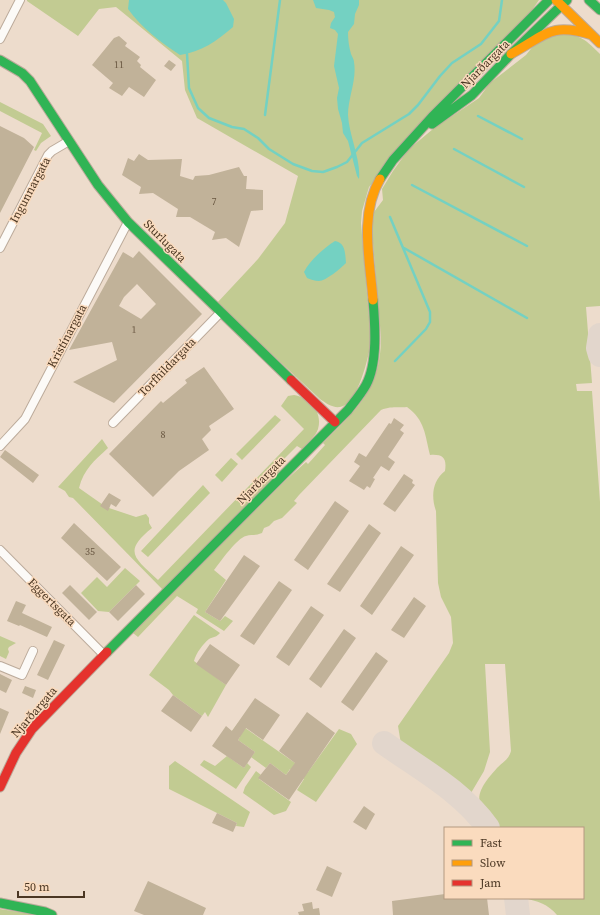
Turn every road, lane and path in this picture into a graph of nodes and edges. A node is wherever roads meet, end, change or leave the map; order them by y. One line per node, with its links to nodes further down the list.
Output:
1 (20, 0): 7 (street)
2 (549, 0): 11 (main road, Njarðargata)
3 (589, 0): 5 (main road)
4 (562, 2): 6 (main road); 9 (main road, Njarðargata)
5 (600, 10)
6 (592, 34): 8 (main road); 9 (main road)
7 (0, 38)
8 (600, 43)
9 (511, 54): 11 (main road, Njarðargata)
10 (0, 60): 12 (main road, Sturlugata)
11 (414, 138): 16 (main road, Njarðargata)
12 (70, 141): 13 (main road, Sturlugata); 14 (street, Ingunnargata)
13 (128, 222): 15 (main road, Sturlugata); 18 (street, Kristínargata)
14 (0, 248)
15 (221, 312): 16 (main road, Sturlugata); 17 (street, Torfhildargata)
16 (336, 422): 21 (main road, Njarðargata)
17 (113, 423)
18 (0, 446)
19 (0, 550): 21 (street, Eggertsgata)
20 (33, 651): 22 (street)
21 (104, 654): 23 (main road, Njarðargata)
22 (0, 666)
23 (0, 787)
24 (0, 903): 25 (main road)
25 (52, 915)

